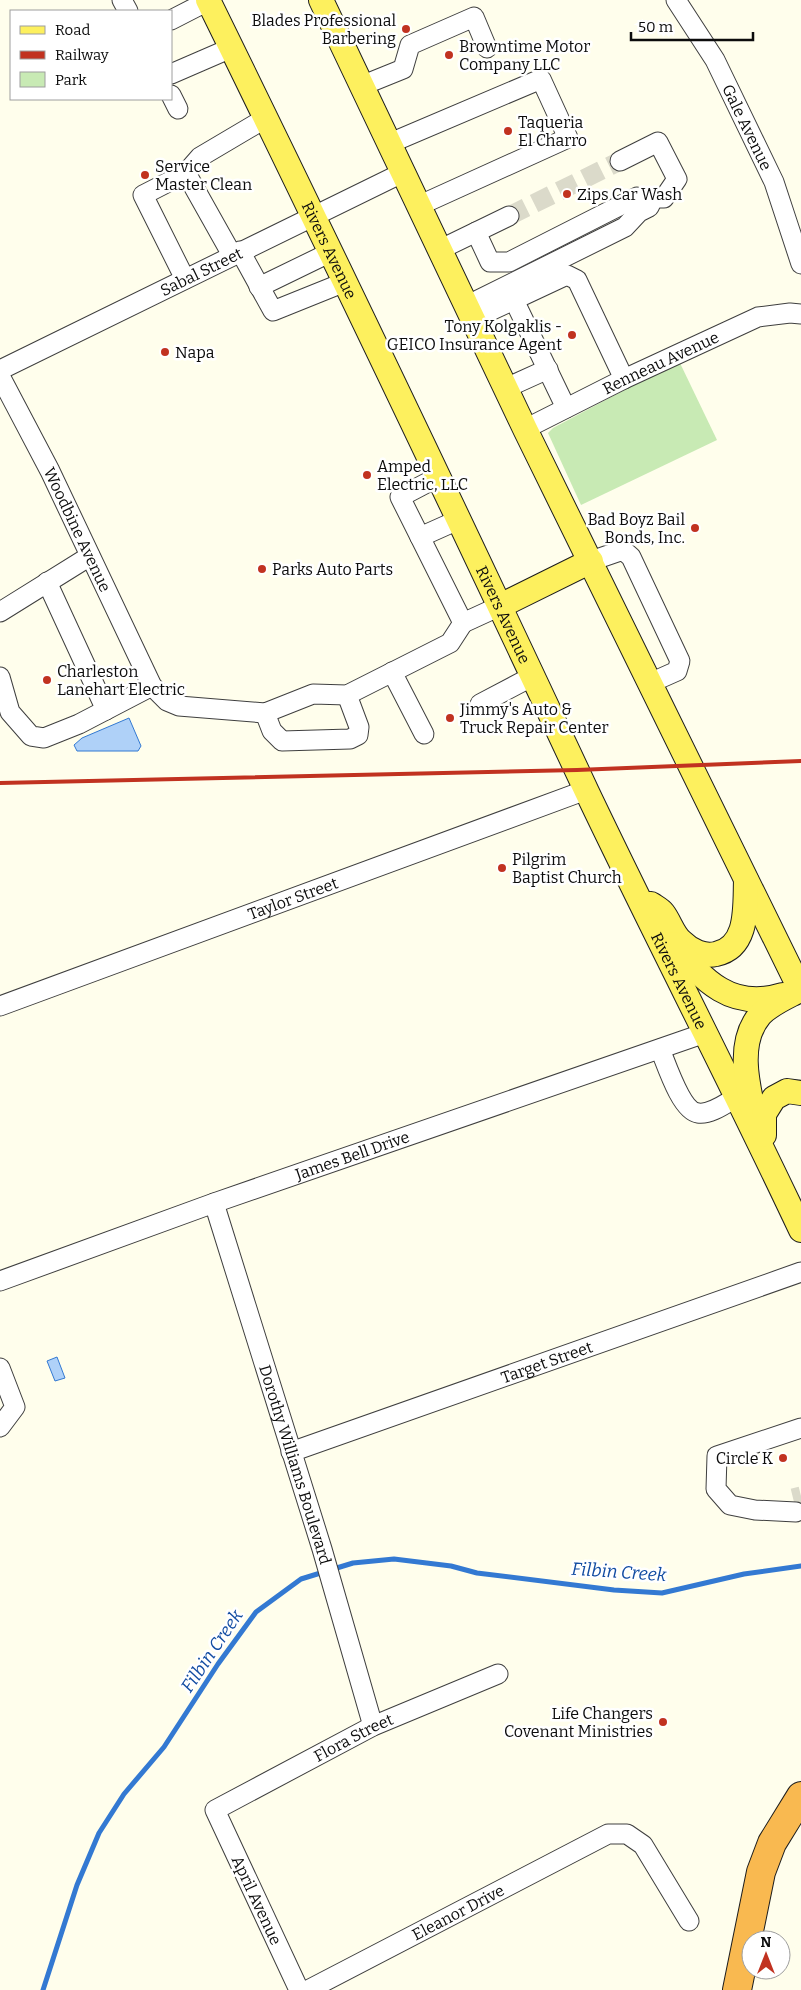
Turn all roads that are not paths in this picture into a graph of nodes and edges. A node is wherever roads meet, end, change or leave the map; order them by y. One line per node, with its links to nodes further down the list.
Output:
1 (208, 0): 4 (street); 5 (main road, Rivers Avenue)
2 (321, 0): 8 (main road)
3 (676, 0): 22 (street, Gale Avenue)
4 (172, 19)
5 (232, 48): 7 (street); 9 (main road, Rivers Avenue)
6 (487, 48): 8 (street)
7 (172, 74)
8 (362, 86): 10 (main road)
9 (266, 118): 12 (street); 16 (main road, Rivers Avenue)
10 (388, 144): 13 (main road); 15 (street)
11 (620, 161): 14 (street)
12 (186, 173): 21 (street); 23 (street)
13 (402, 173): 15 (main road); 16 (street, Sabal Street)
14 (654, 202): 18 (street); 27 (street)
15 (418, 206): 19 (main road)
16 (314, 215): 20 (main road, Rivers Avenue); 21 (street, Sabal Street)
17 (509, 216): 18 (street)
18 (476, 232): 19 (street)
19 (439, 250): 27 (main road)
20 (331, 252): 24 (main road, Rivers Avenue); 25 (street)
21 (236, 253): 23 (street, Sabal Street); 25 (street)
22 (801, 264)
23 (185, 278): 29 (street, Sabal Street)
24 (345, 282): 25 (street); 36 (main road, Rivers Avenue)
25 (259, 287)
26 (514, 300): 27 (street); 30 (street); 32 (street)
27 (470, 313): 33 (main road)
28 (801, 314): 32 (street, Renneau Avenue)
29 (0, 370)
30 (548, 370): 33 (street); 34 (street)
31 (0, 376): 39 (street, Woodbine Avenue)
32 (624, 379): 34 (street, Renneau Avenue)
33 (506, 388): 35 (main road)
34 (566, 408): 35 (street, Renneau Avenue)
35 (525, 429): 40 (main road)
36 (438, 477): 37 (main road, Rivers Avenue); 38 (street)
37 (458, 520): 38 (street); 42 (main road, Rivers Avenue)
38 (420, 537): 44 (street)
39 (90, 556): 41 (street); 49 (street, Woodbine Avenue)
40 (591, 562): 42 (main road); 48 (main road); 48 (street)
41 (47, 582): 43 (street); 52 (street)
42 (500, 606): 44 (street); 46 (main road, Rivers Avenue)
43 (0, 612)
44 (463, 623): 45 (street)
45 (392, 672): 50 (street); 54 (street)
46 (533, 676): 51 (street); 55 (main road, Rivers Avenue)
47 (0, 677): 52 (street)
48 (650, 683): 56 (main road)
49 (152, 686): 52 (street); 53 (street)
50 (348, 695): 53 (street); 53 (street)
51 (480, 704)
52 (106, 710)
53 (265, 713)
54 (424, 734)
55 (586, 790): 57 (main road, Rivers Avenue); 60 (street, Taylor Street)
56 (746, 879): 57 (main road); 59 (main road)
57 (636, 893): 58 (main road, Rivers Avenue)
58 (655, 932): 59 (main road); 61 (main road, Rivers Avenue)
59 (801, 990): 65 (main road)
60 (0, 1006)
61 (705, 1033): 62 (street, James Bell Drive); 64 (main road, Rivers Avenue)
62 (660, 1049): 64 (street); 66 (street, James Bell Drive)
63 (801, 1092): 65 (main road)
64 (737, 1097): 65 (main road, Rivers Avenue)
65 (763, 1149): 67 (main road, Rivers Avenue)
66 (214, 1203): 69 (street, James Bell Drive); 73 (street, Dorothy Williams Boulevard)
67 (801, 1230)
68 (801, 1272): 73 (street, Target Street)
69 (0, 1281)
70 (0, 1368): 71 (street)
71 (0, 1427)
72 (800, 1430): 74 (street)
73 (291, 1452): 76 (street, Dorothy Williams Boulevard)
74 (794, 1505)
75 (498, 1674): 76 (street, Flora Street)
76 (374, 1726): 78 (street, Flora Street)
77 (801, 1796): 82 (highway)
78 (215, 1810): 80 (street, April Avenue)
79 (689, 1921): 81 (street, Eleanor Drive)
80 (300, 1990)
81 (308, 1990)
82 (737, 1990)

